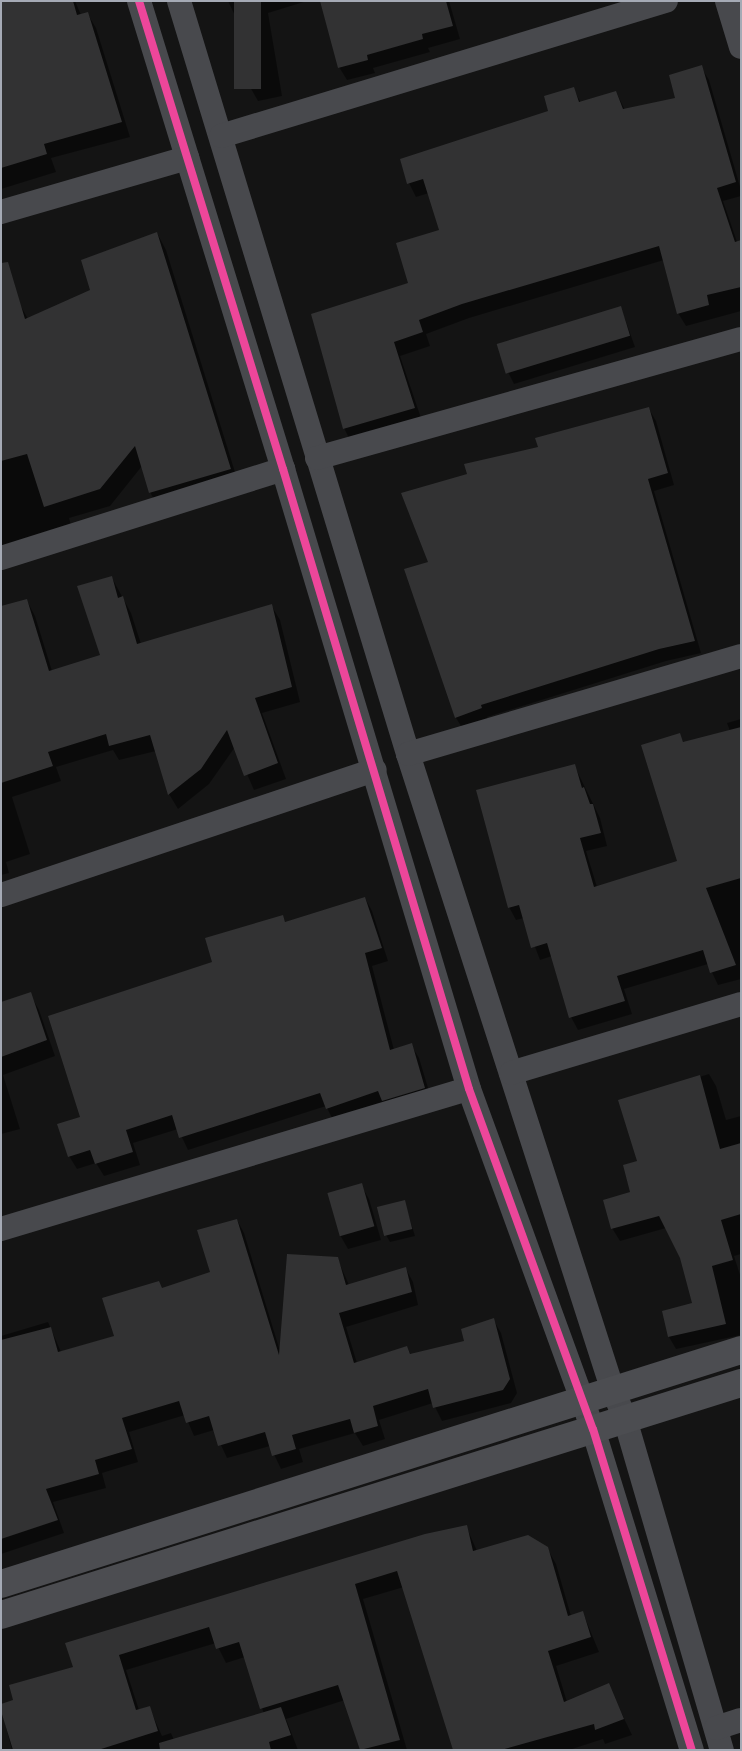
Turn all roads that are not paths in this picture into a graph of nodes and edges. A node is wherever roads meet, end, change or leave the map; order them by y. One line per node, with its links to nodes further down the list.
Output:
1 (139, 1): 7 (street)
2 (179, 1): 6 (street)
3 (666, 1): 6 (street)
4 (727, 1): 5 (street)
5 (741, 47)
6 (221, 136): 10 (street)
7 (187, 158): 8 (street); 11 (street)
8 (1, 212)
9 (741, 339): 10 (street)
10 (317, 458): 14 (street)
11 (284, 469): 12 (street); 15 (street)
12 (1, 558)
13 (741, 656): 14 (street)
14 (408, 754): 18 (street)
15 (375, 770): 16 (street); 19 (street)
16 (1, 895)
17 (741, 1004): 18 (street)
18 (511, 1074): 23 (street)
19 (468, 1089): 20 (street); 24 (street)
20 (1, 1229)
21 (741, 1350): 23 (street)
22 (741, 1383): 25 (street)
23 (612, 1388): 24 (street); 25 (street)
24 (580, 1400): 26 (street); 27 (street)
25 (625, 1419): 26 (street); 30 (street)
26 (593, 1429): 28 (street); 31 (street)
27 (1, 1584)
28 (1, 1615)
29 (741, 1720): 30 (street)
30 (719, 1739)
31 (689, 1749)

